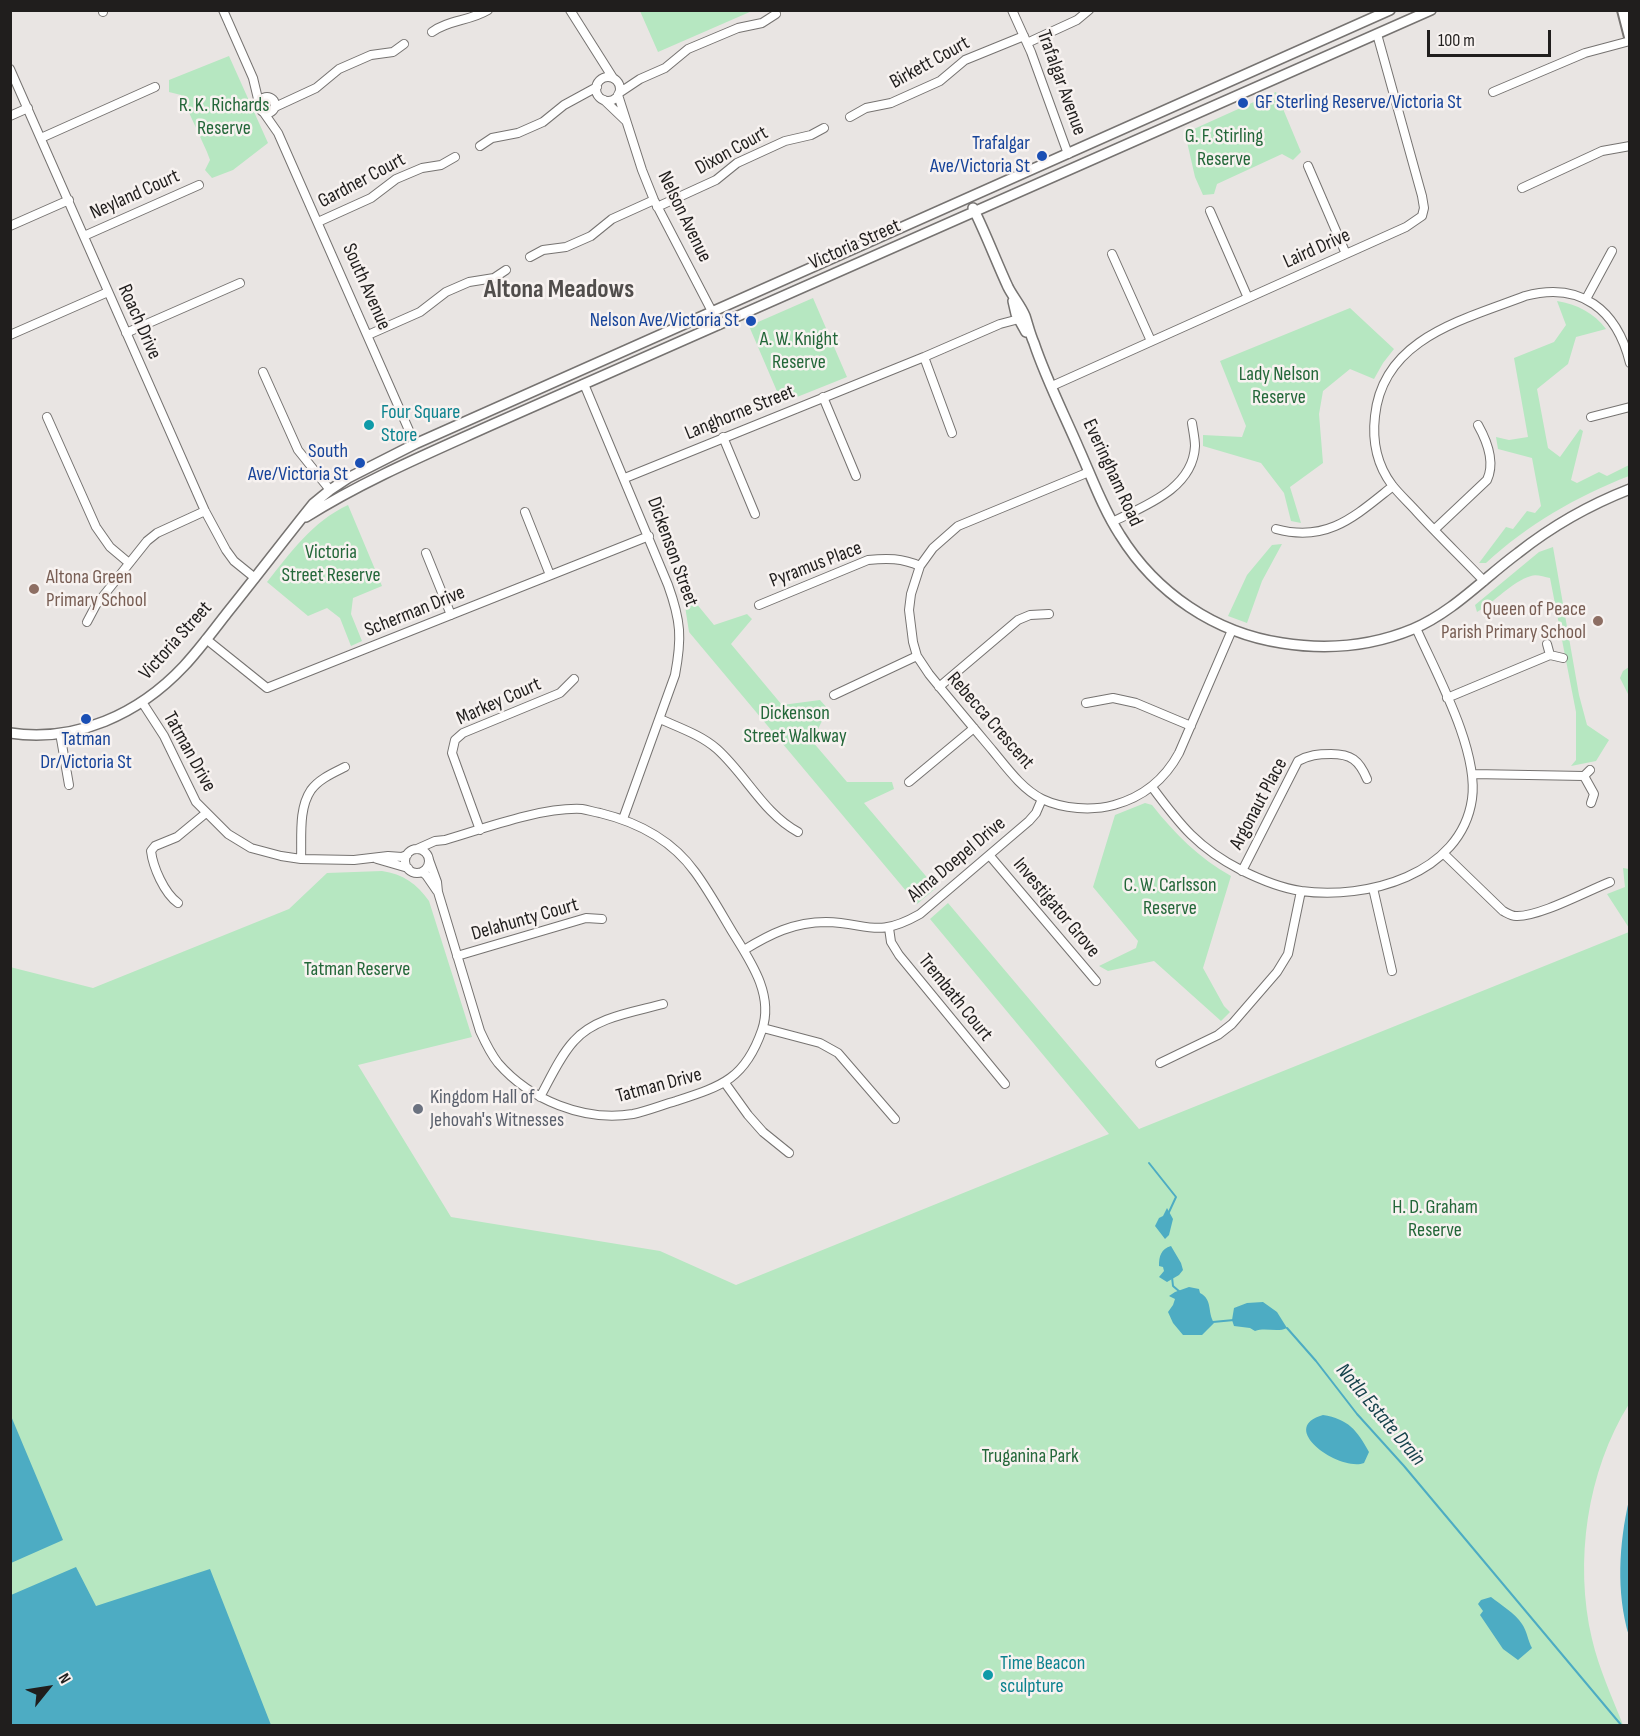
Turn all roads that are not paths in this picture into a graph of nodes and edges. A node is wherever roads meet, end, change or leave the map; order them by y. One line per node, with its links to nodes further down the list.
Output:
1 (223, 10): 18 (street)
2 (488, 10): 10 (street)
3 (570, 10): 16 (street)
4 (1012, 10): 13 (street, Trafalgar Avenue)
5 (1089, 10): 13 (street, Birkett Court)
6 (1390, 10): 41 (street, Victoria Street)
7 (1623, 10): 12 (main road)
8 (1430, 11): 11 (street, Victoria Street)
9 (776, 14): 20 (street)
10 (432, 32)
11 (1377, 34): 44 (street, Victoria Street); 57 (street, Laird Drive)
12 (1629, 37)
13 (1026, 39): 34 (street, Birkett Court); 41 (street, Trafalgar Avenue)
14 (1629, 42): 23 (street)
15 (404, 44): 25 (street)
16 (594, 51): 19 (street); 21 (street)
17 (10, 69): 30 (street, Roach Drive)
18 (253, 78): 27 (street); 29 (street)
19 (614, 79): 20 (street); 21 (street); 24 (street)
20 (640, 79): 24 (street)
21 (598, 84): 26 (street); 28 (street)
22 (155, 87): 38 (street)
23 (1493, 92)
24 (619, 94): 28 (street); 35 (street, Nelson Avenue)
25 (295, 97): 27 (street); 31 (street)
26 (580, 97): 28 (street); 39 (street)
27 (270, 98): 29 (street); 31 (street)
28 (603, 99): 35 (street, Nelson Avenue)
29 (260, 103): 32 (street)
30 (28, 108): 33 (street); 38 (street, Roach Drive)
31 (275, 108): 32 (street); 37 (street, South Avenue)
32 (264, 113): 37 (street, South Avenue)
33 (10, 116)
34 (850, 117)
35 (626, 121): 49 (street, Nelson Avenue)
36 (824, 128): 49 (street, Dixon Court)
37 (278, 133): 52 (street, South Avenue)
38 (41, 138): 48 (street, Roach Drive)
39 (480, 146)
40 (1629, 146): 46 (street)
41 (1068, 154): 44 (street, Trafalgar Avenue); 47 (street, Victoria Street)
42 (455, 157): 52 (street, Gardner Court)
43 (1308, 166): 57 (street)
44 (1075, 169): 51 (street, Victoria Street)
45 (199, 185): 54 (street, Neyland Court)
46 (1522, 188)
47 (968, 198): 51 (street, Everingham Road); 64 (street, Victoria Street)
48 (69, 200): 53 (street); 54 (street, Roach Drive)
49 (656, 204): 58 (street, Dixon Court); 64 (street, Nelson Avenue)
50 (1210, 211): 62 (street)
51 (975, 212): 65 (street, Everingham Road); 66 (street, Victoria Street)
52 (318, 222): 69 (street, South Avenue)
53 (10, 226)
54 (84, 236): 61 (street, Roach Drive)
55 (1612, 251): 63 (street)
56 (1112, 254): 70 (street)
57 (1346, 254): 62 (street, Laird Drive)
58 (530, 257)
59 (506, 270): 69 (street)
60 (240, 283): 67 (street)
61 (108, 292): 67 (street, Roach Drive); 68 (street)
62 (1248, 298): 70 (street, Laird Drive)
63 (1586, 299): 72 (street); 90 (street)
64 (713, 312): 66 (street, Nelson Avenue); 73 (street, Victoria Street)
65 (1020, 316): 71 (street, Langhorne Street); 76 (street, Everingham Road)
66 (719, 325): 75 (street, Victoria Street)
67 (126, 333): 94 (street, Roach Drive)
68 (10, 335)
69 (368, 336): 85 (street, South Avenue)
70 (1151, 341): 76 (street, Laird Drive)
71 (924, 357): 77 (street, Langhorne Street); 83 (street)
72 (1629, 363)
73 (579, 370): 75 (street, Dickenson Street); 85 (street, Victoria Street)
74 (263, 372): 92 (street)
75 (584, 384): 86 (street, Victoria Street); 89 (street, Dickenson Street)
76 (1052, 386): 87 (street, Everingham Road)
77 (823, 397): 84 (street, Langhorne Street); 88 (street)
78 (1629, 406): 80 (street)
79 (47, 417): 103 (street)
80 (1591, 417)
81 (1191, 423): 98 (street)
82 (1478, 424): 100 (street)
83 (952, 433)
84 (723, 437): 89 (street, Langhorne Street); 96 (street)
85 (415, 444): 86 (street, South Avenue); 92 (street, Victoria Street)
86 (421, 456): 93 (street, Victoria Street)
87 (1089, 472): 98 (street, Everingham Road); 104 (street, Rebecca Crescent)
88 (856, 476)
89 (625, 478): 101 (street, Dickenson Street)
90 (1393, 486): 99 (street); 100 (street)
91 (1629, 489): 107 (street, Everingham Road)
92 (330, 490): 93 (street); 97 (street, Victoria Street)
93 (337, 498): 97 (street, Victoria Street)
94 (205, 511): 103 (street); 106 (street, Roach Drive)
95 (525, 512): 105 (street)
96 (755, 514)
97 (299, 522): 106 (street, Victoria Street)
98 (1112, 522): 113 (street, Everingham Road)
99 (1276, 529)
100 (1434, 530): 107 (street)
101 (649, 536): 105 (street, Scherman Drive); 125 (street, Dickenson Street)
102 (426, 553): 110 (street)
103 (129, 563): 111 (street)
104 (920, 566): 108 (street, Pyramus Place); 117 (street, Rebecca Crescent)
105 (550, 575): 110 (street, Scherman Drive)
106 (255, 578): 114 (street, Victoria Street)
107 (1484, 581): 112 (street, Everingham Road)
108 (759, 605)
109 (1048, 614): 120 (street)
110 (451, 615): 114 (street, Scherman Drive)
111 (87, 622)
112 (1416, 628): 113 (street, Everingham Road); 122 (street)
113 (1232, 630): 126 (street, Rebecca Crescent)
114 (206, 639): 123 (street, Victoria Street)
115 (1547, 644): 116 (street)
116 (1550, 655): 118 (street); 122 (street)
117 (917, 656): 120 (street, Rebecca Crescent); 121 (street)
118 (1563, 658)
119 (574, 679): 140 (street, Markey Court)
120 (939, 687): 127 (street, Rebecca Crescent)
121 (834, 695)
122 (1447, 698): 131 (street)
123 (141, 702): 129 (street, Victoria Street); 138 (street, Tatman Drive)
124 (1086, 703): 126 (street)
125 (660, 719): 139 (street, Dickenson Street); 141 (street)
126 (1191, 726): 135 (street, Rebecca Crescent)
127 (974, 728): 133 (street); 136 (street, Rebecca Crescent)
128 (10, 733): 129 (street, Victoria Street)
129 (60, 733): 134 (street)
130 (345, 766): 149 (street)
131 (1473, 774): 137 (street); 144 (street)
132 (1367, 779): 151 (street, Argonaut Place)
133 (909, 782)
134 (69, 785)
135 (1152, 787): 136 (street, Rebecca Crescent); 151 (street)
136 (1042, 799): 146 (street, Alma Doepel Drive)
137 (1591, 803)
138 (206, 813): 149 (street, Tatman Drive); 157 (street)
139 (623, 819): 140 (street, Tatman Drive); 160 (street, Tatman Drive)
140 (480, 830): 142 (street, Tatman Drive)
141 (798, 832)
142 (445, 840): 143 (street, Tatman Drive); 148 (street, Tatman Drive)
143 (417, 849): 145 (street); 148 (street)
144 (1444, 854): 153 (street); 154 (street)
145 (407, 855): 147 (street, Tatman Drive); 150 (street)
146 (990, 856): 159 (street, Alma Doepel Drive); 163 (street, Investigator Grove)
147 (376, 858): 149 (street, Tatman Drive); 150 (street, Tatman Drive)
148 (428, 858): 152 (street); 156 (street, Tatman Drive)
149 (301, 859)
150 (408, 868): 152 (street)
151 (1242, 871): 155 (street)
152 (422, 872): 156 (street, Tatman Drive)
153 (1610, 882)
154 (1373, 888): 155 (street); 162 (street)
155 (1301, 891): 166 (street)
156 (438, 892): 161 (street, Tatman Drive)
157 (178, 903)
158 (602, 920): 161 (street, Delahunty Court)
159 (889, 928): 160 (street, Alma Doepel Drive); 168 (street, Trembath Court)
160 (744, 950): 165 (street, Tatman Drive)
161 (457, 956): 169 (street, Tatman Drive)
162 (1392, 971)
163 (1096, 981)
164 (663, 1004): 169 (street)
165 (763, 1028): 167 (street, Tatman Drive); 170 (street)
166 (1160, 1063)
167 (725, 1083): 169 (street, Tatman Drive); 171 (street)
168 (1005, 1084)
169 (540, 1096)
170 (895, 1119)
171 (789, 1153)

